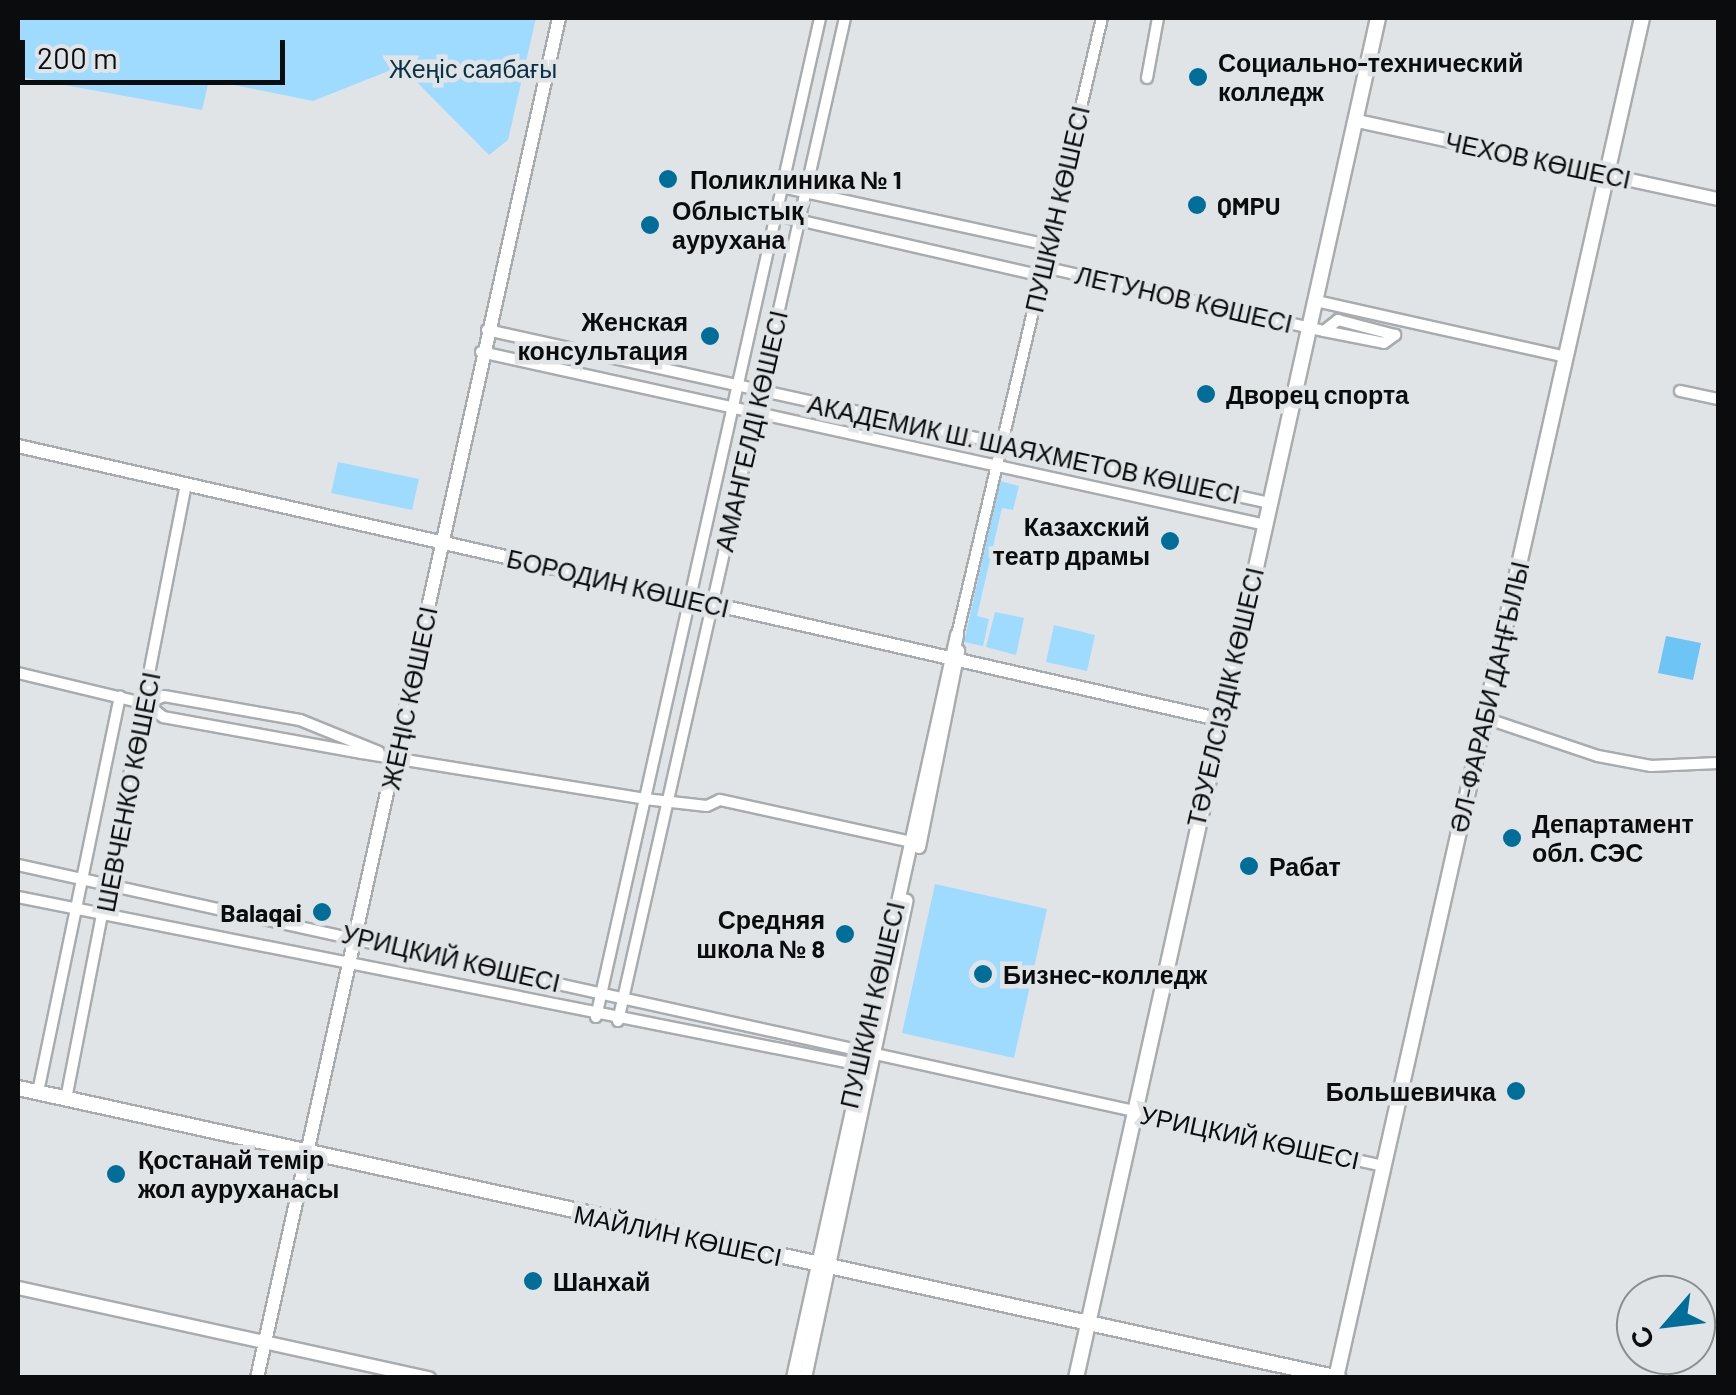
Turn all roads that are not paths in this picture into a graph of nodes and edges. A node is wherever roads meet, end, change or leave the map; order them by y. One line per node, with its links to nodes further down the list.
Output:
1 (559, 18): 20 (street, ЖЕҢІС КӨШЕСІ)
2 (820, 18): 11 (street, АМАНГЕЛДІ КӨШЕСІ)
3 (845, 18): 12 (street, АМАНГЕЛДІ КӨШЕСІ)
4 (1102, 18): 16 (street, ПУШКИН КӨШЕСІ)
5 (1158, 18): 8 (street)
6 (1378, 18): 9 (main road, ТӘУЕЛСІЗДІК КӨШЕСІ)
7 (1642, 18): 10 (main road, ӘЛ-ФАРАБИ ДАҢҒЫЛЫ)
8 (1147, 78)
9 (1357, 121): 10 (street, ЧЕХОВ КӨШЕСІ); 18 (main road, ТӘУЕЛСІЗДІК КӨШЕСІ)
10 (1606, 175): 13 (street, ЧЕХОВ КӨШЕСІ); 22 (main road, ӘЛ-ФАРАБИ ДАҢҒЫЛЫ)
11 (782, 187): 12 (street, ЛЕТУНОВ КӨШЕСІ); 14 (street, АМАНГЕЛДІ КӨШЕСІ)
12 (806, 192): 15 (street, АМАНГЕЛДІ КӨШЕСІ); 16 (street, ЛЕТУНОВ КӨШЕСІ)
13 (1718, 199)
14 (776, 216): 15 (street, ЛЕТУНОВ КӨШЕСІ); 23 (street, АМАНГЕЛДІ КӨШЕСІ)
15 (799, 220): 17 (street, ЛЕТУНОВ КӨШЕСІ); 25 (street, АМАНГЕЛДІ КӨШЕСІ)
16 (1049, 245): 17 (street, ПУШКИН КӨШЕСІ)
17 (1043, 272): 19 (street, ЛЕТУНОВ КӨШЕСІ); 31 (street, ПУШКИН КӨШЕСІ)
18 (1316, 301): 19 (main road, ТӘУЕЛСІЗДІК КӨШЕСІ); 22 (street)
19 (1317, 329): 19 (street, ЛЕТУНОВ КӨШЕСІ); 37 (main road, ТӘУЕЛСІЗДІК КӨШЕСІ)
20 (486, 330): 21 (street, ЖЕҢІС КӨШЕСІ); 23 (street, АКАДЕМИК Ш. ШАЯХМЕТОВ КӨШЕСІ)
21 (481, 352): 27 (street, АКАДЕМИК Ш. ШАЯХМЕТОВ КӨШЕСІ); 39 (street, ЖЕҢІС КӨШЕСІ)
22 (1566, 357): 47 (main road, ӘЛ-ФАРАБИ ДАҢҒЫЛЫ)
23 (737, 387): 25 (street, АКАДЕМИК Ш. ШАЯХМЕТОВ КӨШЕСІ); 27 (street, АМАНГЕЛДІ КӨШЕСІ)
24 (1680, 390): 26 (street)
25 (760, 392): 28 (street, АМАНГЕЛДІ КӨШЕСІ); 29 (street, АКАДЕМИК Ш. ШАЯХМЕТОВ КӨШЕСІ)
26 (1718, 399)
27 (732, 409): 28 (street, АКАДЕМИК Ш. ШАЯХМЕТОВ КӨШЕСІ); 40 (street, АМАНГЕЛДІ КӨШЕСІ)
28 (755, 414): 30 (street, АКАДЕМИК Ш. ШАЯХМЕТОВ КӨШЕСІ); 41 (street, АМАНГЕЛДІ КӨШЕСІ)
29 (903, 422): 30 (street); 31 (street, АКАДЕМИК Ш. ШАЯХМЕТОВ КӨШЕСІ)
30 (898, 444): 33 (street, АКАДЕМИК Ш. ШАЯХМЕТОВ КӨШЕСІ)
31 (999, 444): 33 (street, ПУШКИН КӨШЕСІ); 34 (street, АКАДЕМИК Ш. ШАЯХМЕТОВ КӨШЕСІ)
32 (18, 446): 35 (street, БОРОДИН КӨШЕСІ)
33 (994, 464): 36 (street, АКАДЕМИК Ш. ШАЯХМЕТОВ КӨШЕСІ); 42 (street, ПУШКИН КӨШЕСІ)
34 (1135, 472): 36 (street); 37 (street, АКАДЕМИК Ш. ШАЯХМЕТОВ КӨШЕСІ)
35 (186, 484): 39 (street, БОРОДИН КӨШЕСІ); 46 (street, ШЕВЧЕНКО КӨШЕСІ)
36 (1132, 496): 38 (street, АКАДЕМИК Ш. ШАЯХМЕТОВ КӨШЕСІ)
37 (1270, 503): 38 (main road, ТӘУЕЛСІЗДІК КӨШЕСІ)
38 (1265, 525): 48 (main road, ТӘУЕЛСІЗДІК КӨШЕСІ)
39 (442, 543): 40 (street, БОРОДИН КӨШЕСІ); 50 (street, ЖЕҢІС КӨШЕСІ)
40 (690, 599): 41 (street, БОРОДИН КӨШЕСІ); 53 (street, АМАНГЕЛДІ КӨШЕСІ)
41 (712, 604): 43 (street, БОРОДИН КӨШЕСІ); 52 (street, АМАНГЕЛДІ КӨШЕСІ)
42 (958, 634): 43 (street, ПУШКИН КӨШЕСІ)
43 (953, 659): 48 (street, БОРОДИН КӨШЕСІ); 54 (street, ПУШКИН КӨШЕСІ)
44 (18, 673): 45 (street)
45 (120, 696): 46 (street); 56 (street, ШЕВЧЕНКО КӨШЕСІ)
46 (147, 704): 49 (street); 49 (street); 57 (street, ШЕВЧЕНКО КӨШЕСІ)
47 (1484, 718): 51 (street); 73 (main road, ӘЛ-ФАРАБИ ДАҢҒЫЛЫ)
48 (1218, 719): 71 (main road, ТӘУЕЛСІЗДІК КӨШЕСІ)
49 (379, 752): 50 (street)
50 (398, 754): 53 (street); 61 (street, ЖЕҢІС КӨШЕСІ)
51 (1718, 763)
52 (668, 798): 53 (street); 54 (street); 64 (street, АМАНГЕЛДІ КӨШЕСІ)
53 (645, 799): 63 (street, АМАНГЕЛДІ КӨШЕСІ)
54 (915, 843): 67 (street, ПУШКИН КӨШЕСІ)
55 (18, 865): 56 (street, УРИЦКИЙ КӨШЕСІ)
56 (84, 878): 57 (street, УРИЦКИЙ КӨШЕСІ); 59 (street, ШЕВЧЕНКО КӨШЕСІ)
57 (111, 884): 60 (street, ШЕВЧЕНКО КӨШЕСІ); 61 (street, УРИЦКИЙ КӨШЕСІ)
58 (18, 897): 59 (street, УРИЦКИЙ КӨШЕСІ)
59 (78, 910): 60 (street, УРИЦКИЙ КӨШЕСІ); 69 (street, ШЕВЧЕНКО КӨШЕСІ)
60 (104, 916): 62 (street, УРИЦКИЙ КӨШЕСІ); 70 (street, ШЕВЧЕНКО КӨШЕСІ)
61 (356, 936): 62 (street, ЖЕҢІС КӨШЕСІ); 63 (street, УРИЦКИЙ КӨШЕСІ)
62 (350, 962): 65 (street, УРИЦКИЙ КӨШЕСІ); 72 (street, ЖЕҢІС КӨШЕСІ)
63 (602, 992): 64 (street, УРИЦКИЙ КӨШЕСІ); 65 (street, АМАНГЕЛДІ КӨШЕСІ)
64 (623, 997): 66 (street, АМАНГЕЛДІ КӨШЕСІ); 67 (street, УРИЦКИЙ КӨШЕСІ)
65 (596, 1017): 66 (street, УРИЦКИЙ КӨШЕСІ)
66 (618, 1021): 67 (street, УРИЦКИЙ КӨШЕСІ)
67 (867, 1059): 71 (street, УРИЦКИЙ КӨШЕСІ); 74 (street, ПУШКИН КӨШЕСІ)
68 (18, 1088): 69 (main road, МАЙЛИН КӨШЕСІ)
69 (38, 1092): 70 (main road, МАЙЛИН КӨШЕСІ)
70 (66, 1099): 72 (main road, МАЙЛИН КӨШЕСІ)
71 (1136, 1112): 73 (street, УРИЦКИЙ КӨШЕСІ); 76 (main road, ТӘУЕЛСІЗДІК КӨШЕСІ)
72 (307, 1154): 74 (main road, МАЙЛИН КӨШЕСІ); 78 (street, ЖЕҢІС КӨШЕСІ)
73 (1384, 1166): 79 (main road, ӘЛ-ФАРАБИ ДАҢҒЫЛЫ)
74 (821, 1266): 76 (main road, МАЙЛИН КӨШЕСІ); 77 (street, ПУШКИН КӨШЕСІ)
75 (18, 1288): 78 (street)
76 (1091, 1322): 79 (main road, МАЙЛИН КӨШЕСІ); 84 (main road, ТӘУЕЛСІЗДІК КӨШЕСІ)
77 (809, 1328): 82 (street, ПУШКИН КӨШЕСІ); 83 (street, ПУШКИН КӨШЕСІ)
78 (265, 1342): 80 (street, ЖЕҢІС КӨШЕСІ); 81 (street)
79 (1337, 1377)
80 (256, 1378)
81 (429, 1378)
82 (792, 1378)
83 (805, 1378)
84 (1076, 1378)

